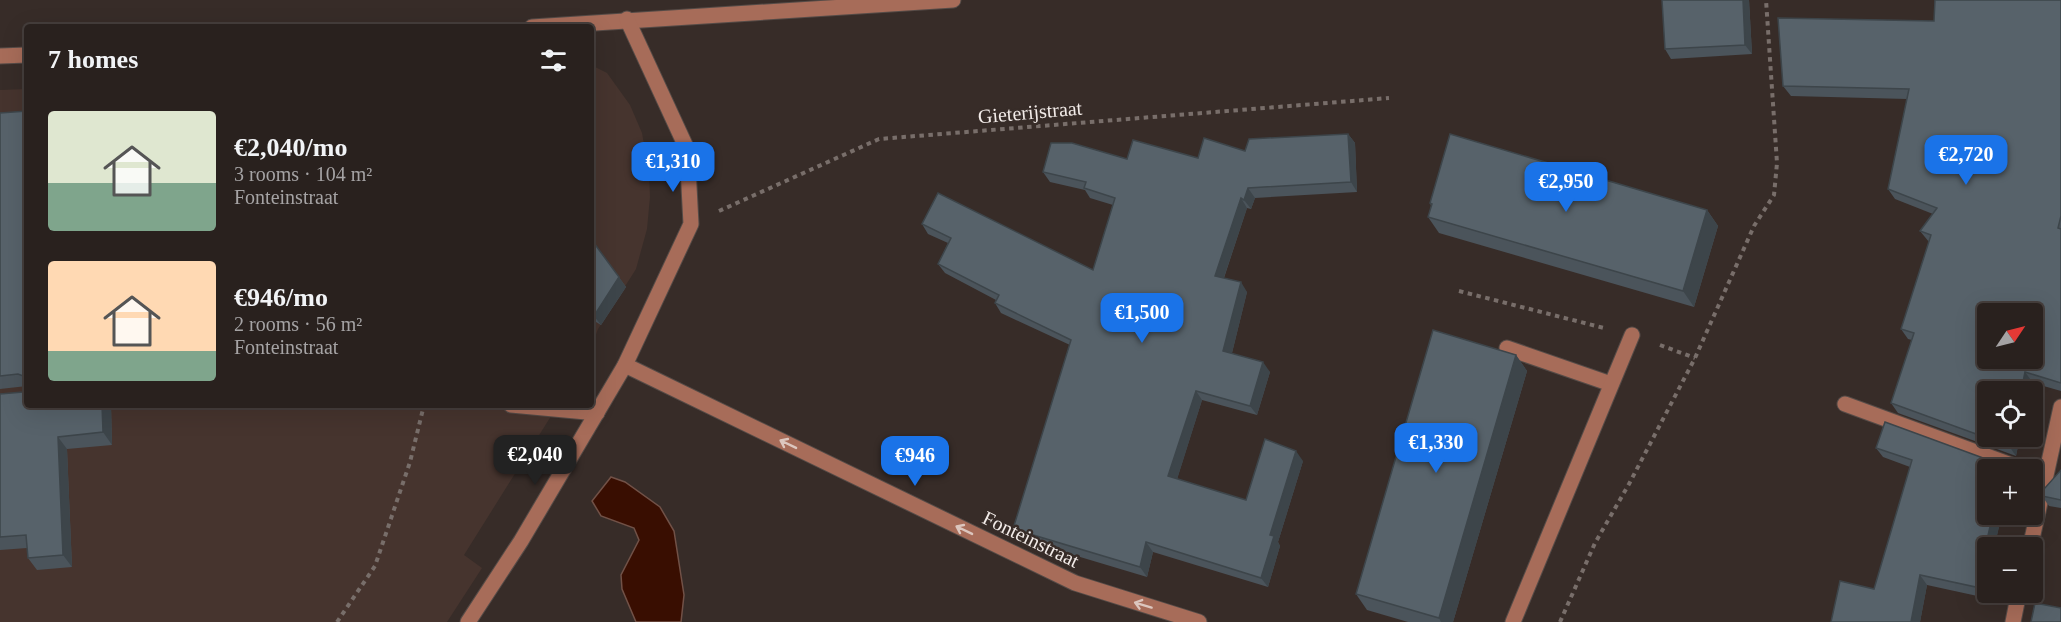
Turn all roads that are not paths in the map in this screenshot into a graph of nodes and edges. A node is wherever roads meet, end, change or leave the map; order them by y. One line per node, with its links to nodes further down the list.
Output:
1 (953, 0): 2 (street)
2 (627, 19): 3 (street); 8 (street)
3 (568, 24)
4 (24, 55): 5 (street)
5 (0, 56)
6 (1632, 335): 9 (street)
7 (1507, 348): 9 (street)
8 (626, 365): 12 (street); 18 (street, Fonteinstraat, one-way to 8)
9 (1611, 384): 19 (street)
10 (1845, 404): 14 (street)
11 (543, 408): 12 (street)
12 (597, 413): 17 (street)
13 (2060, 416): 15 (street)
14 (1995, 459)
15 (2043, 464)
16 (2017, 603): 20 (street)
17 (468, 622)
18 (1199, 622)
19 (1513, 622)
20 (2013, 622)

